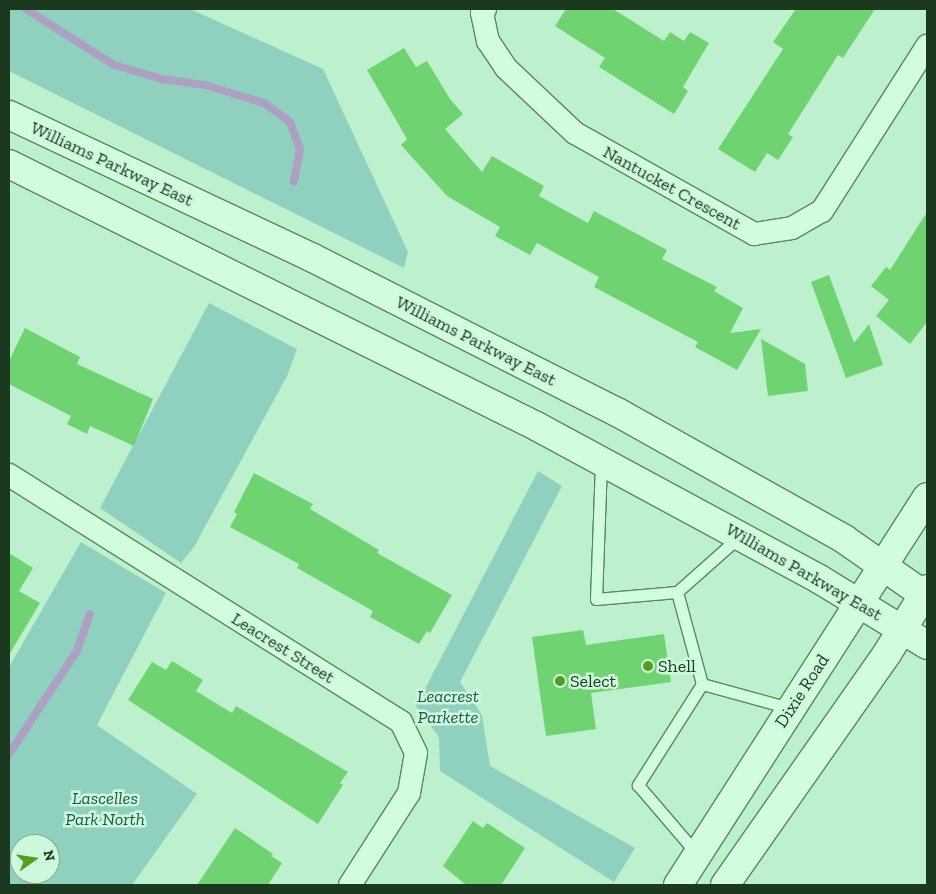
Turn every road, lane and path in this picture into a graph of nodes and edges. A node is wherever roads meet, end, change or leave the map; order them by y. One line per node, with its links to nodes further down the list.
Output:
1 (485, 9): 2 (street, Nantucket Crescent)
2 (927, 46)
3 (9, 115): 9 (main road, Williams Parkway East)
4 (9, 164): 5 (main road, Williams Parkway East)
5 (601, 461): 8 (main road, Williams Parkway East); 10 (lane)
6 (9, 475): 18 (street, Leacrest Street)
7 (927, 497): 9 (main road, Dixie Road)
8 (740, 536): 10 (lane); 12 (main road, Williams Parkway East)
9 (883, 565): 11 (main road, Williams Parkway East); 12 (main road, Dixie Road)
10 (677, 592): 15 (lane)
11 (926, 593): 13 (main road)
12 (859, 602): 13 (main road, Williams Parkway East); 16 (main road, Dixie Road)
13 (902, 629): 14 (main road, Williams Parkway East); 20 (main road)
14 (927, 645)
15 (702, 684): 16 (lane); 17 (lane)
16 (790, 708): 17 (main road, Dixie Road)
17 (698, 855): 19 (main road, Dixie Road)
18 (350, 885)
19 (678, 885)
20 (725, 885)

